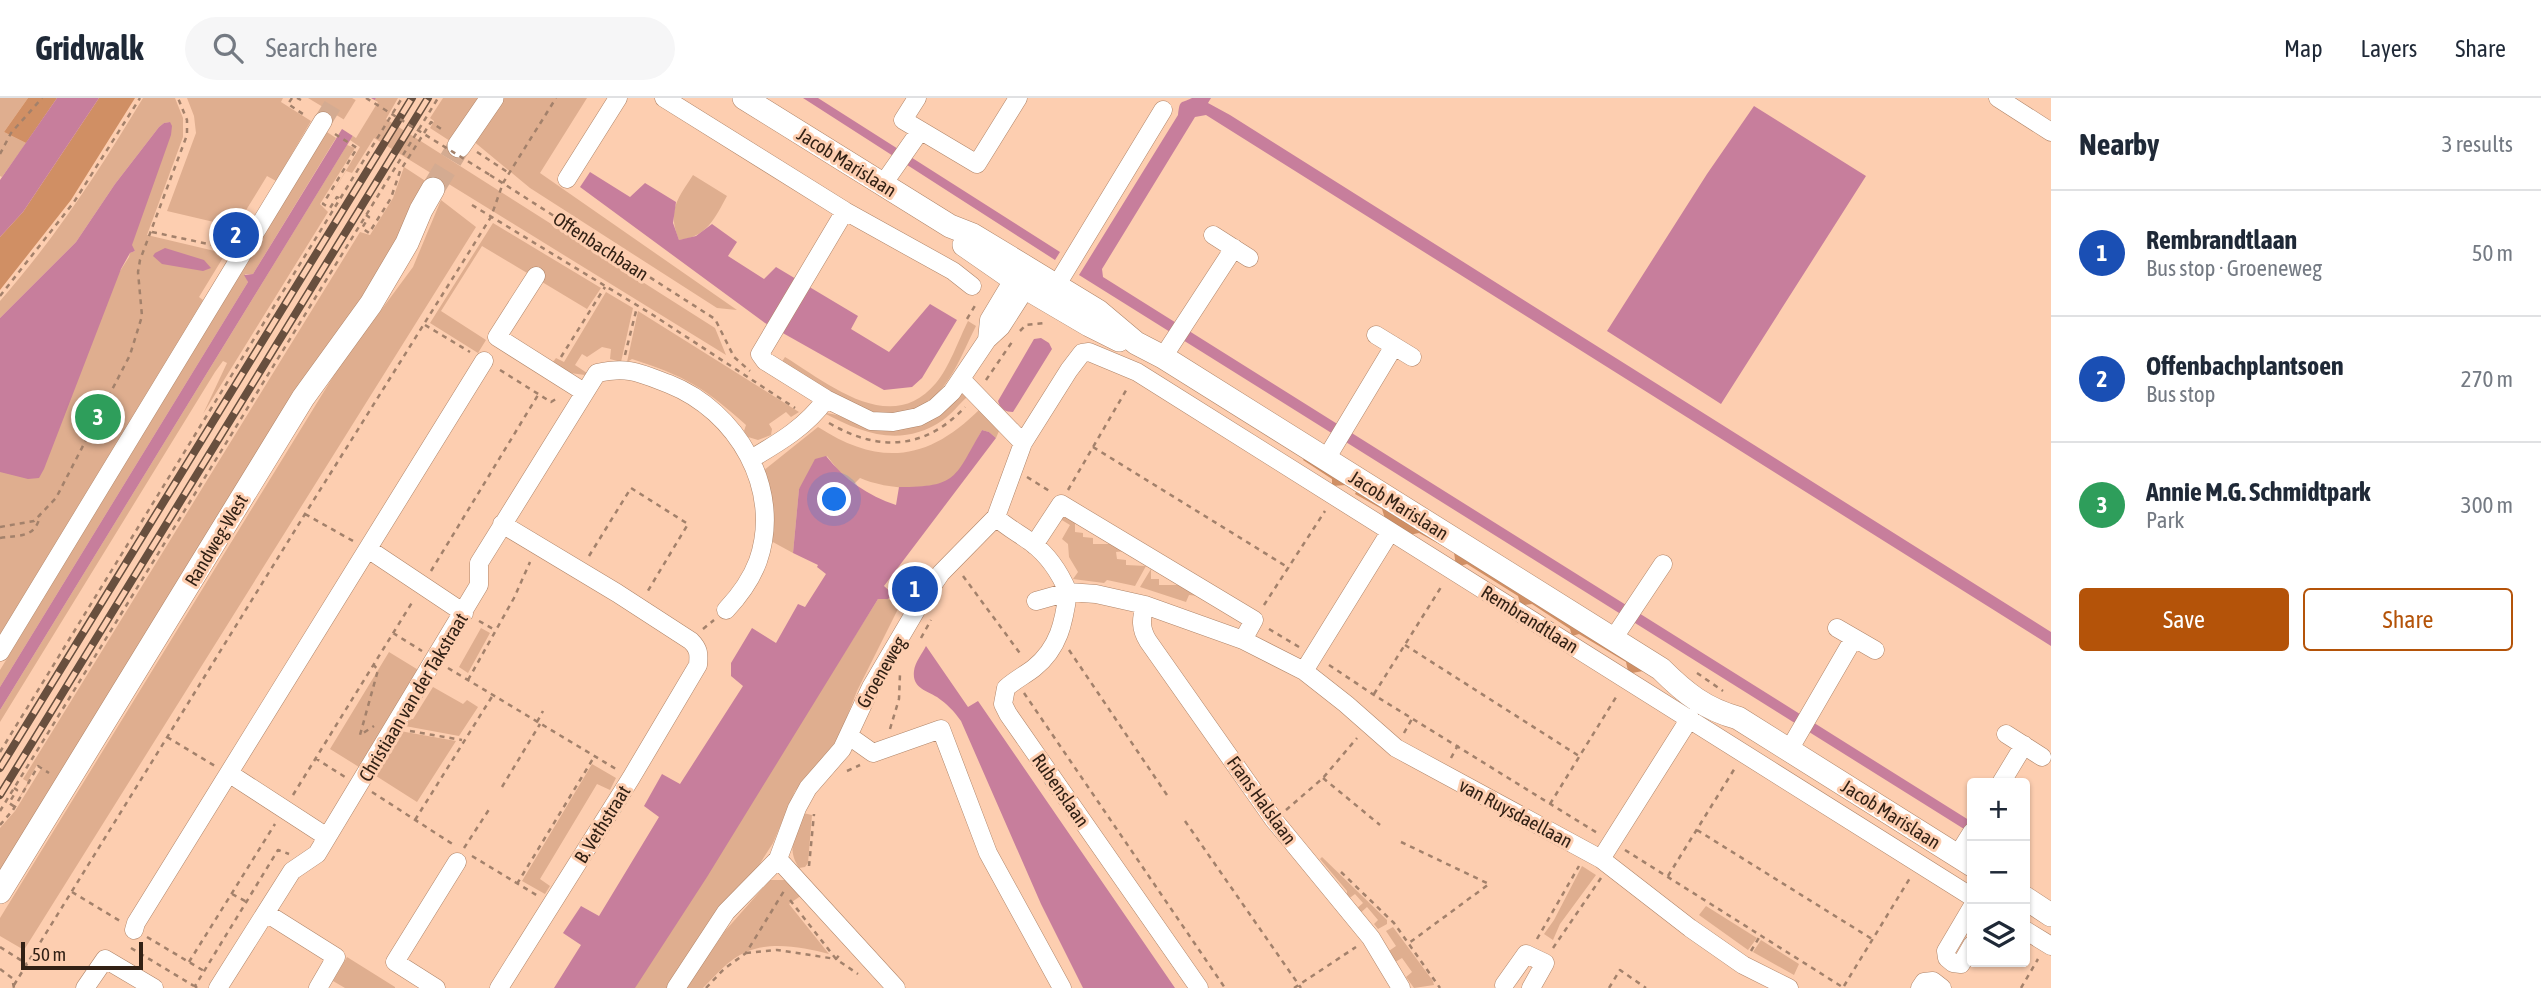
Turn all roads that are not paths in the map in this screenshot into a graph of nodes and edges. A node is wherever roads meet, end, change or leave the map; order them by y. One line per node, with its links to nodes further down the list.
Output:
1 (492, 98): 12 (main road)
2 (618, 98): 13 (street)
3 (664, 98): 16 (street)
4 (744, 98): 14 (main road, Jacob Marislaan)
5 (917, 98): 10 (street)
6 (1018, 98): 10 (street)
7 (1998, 98): 11 (street)
8 (1163, 110): 23 (street)
9 (321, 124): 52 (street)
10 (920, 131): 14 (street)
11 (2051, 132)
12 (468, 149)
13 (566, 179)
14 (883, 184): 21 (main road, Jacob Marislaan)
15 (433, 189): 67 (main road, Randweg-West)
16 (845, 211): 22 (street); 32 (street)
17 (1213, 235): 18 (street)
18 (1234, 248): 19 (street); 27 (street)
19 (1249, 258)
20 (536, 276): 31 (street)
21 (1023, 279): 23 (main road, Jacob Marislaan); 30 (street)
22 (972, 286)
23 (1052, 293): 27 (main road, Jacob Marislaan)
24 (1376, 335): 25 (street)
25 (1394, 346): 28 (street); 33 (street)
26 (1082, 353): 34 (street, Groeneweg); 38 (street, Rembrandtlaan)
27 (1163, 357): 33 (main road, Jacob Marislaan)
28 (1412, 357)
29 (484, 361): 40 (street)
30 (961, 379): 32 (street); 34 (street)
31 (584, 392): 35 (street, Christiaan van der Takstraat); 37 (street, Christiaan van der Takstraat)
32 (826, 399): 35 (street)
33 (1335, 442): 48 (main road, Jacob Marislaan)
34 (1023, 443): 36 (street, Groeneweg)
35 (751, 459): 45 (street)
36 (996, 517): 39 (street); 56 (street, Groeneweg)
37 (502, 524): 46 (street, Christiaan van der Takstraat); 84 (street, B. Vethstraat)
38 (1390, 531): 53 (street); 54 (street, Rembrandtlaan)
39 (1034, 545): 42 (street); 50 (street)
40 (368, 550): 46 (street); 60 (street)
41 (1663, 564): 48 (street)
42 (1068, 592): 43 (street); 44 (street, van Ruysdaellaan); 88 (street, Rubenslaan)
43 (1036, 601)
44 (1145, 605): 50 (street, van Ruysdaellaan); 89 (street, Frans Halslaan)
45 (726, 610)
46 (464, 613): 62 (street, Christiaan van der Takstraat)
47 (1837, 628): 49 (street)
48 (1619, 631): 57 (main road, Jacob Marislaan)
49 (1854, 638): 51 (street); 57 (street)
50 (1242, 640): 53 (street, van Ruysdaellaan)
51 (1875, 650)
52 (0, 652)
53 (1304, 671): 65 (street, van Ruysdaellaan)
54 (1690, 718): 65 (street); 68 (street, Rembrandtlaan)
55 (2006, 734): 58 (street)
56 (849, 736): 66 (street, Groeneweg); 87 (street)
57 (1795, 741): 63 (main road, Jacob Marislaan)
58 (2024, 745): 59 (street); 61 (street)
59 (2042, 757)
60 (230, 774): 62 (street); 74 (street)
61 (2004, 778)
62 (327, 837): 70 (street, Christiaan van der Takstraat)
63 (1967, 848)
64 (460, 856): 83 (street)
65 (1599, 858): 91 (street, van Ruysdaellaan)
66 (778, 859): 85 (street, Groeneweg); 86 (street)
67 (0, 892)
68 (1967, 894)
69 (2030, 901): 72 (main road)
70 (266, 913): 81 (street, Christiaan van der Takstraat); 82 (street)
71 (1967, 915): 76 (street)
72 (2051, 915)
73 (2030, 933): 75 (street)
74 (135, 935)
75 (2049, 945)
76 (1967, 954)
77 (135, 983): 79 (street); 80 (street)
78 (1501, 987): 90 (street)
79 (85, 988)
80 (154, 988)
81 (218, 988)
82 (318, 988)
83 (436, 988)
84 (499, 988)
85 (676, 988)
86 (896, 988)
87 (1062, 988)
88 (1199, 988)
89 (1401, 988)
90 (1531, 988)
91 (1789, 988)
92 (1920, 988): 93 (street)
93 (1942, 988)

